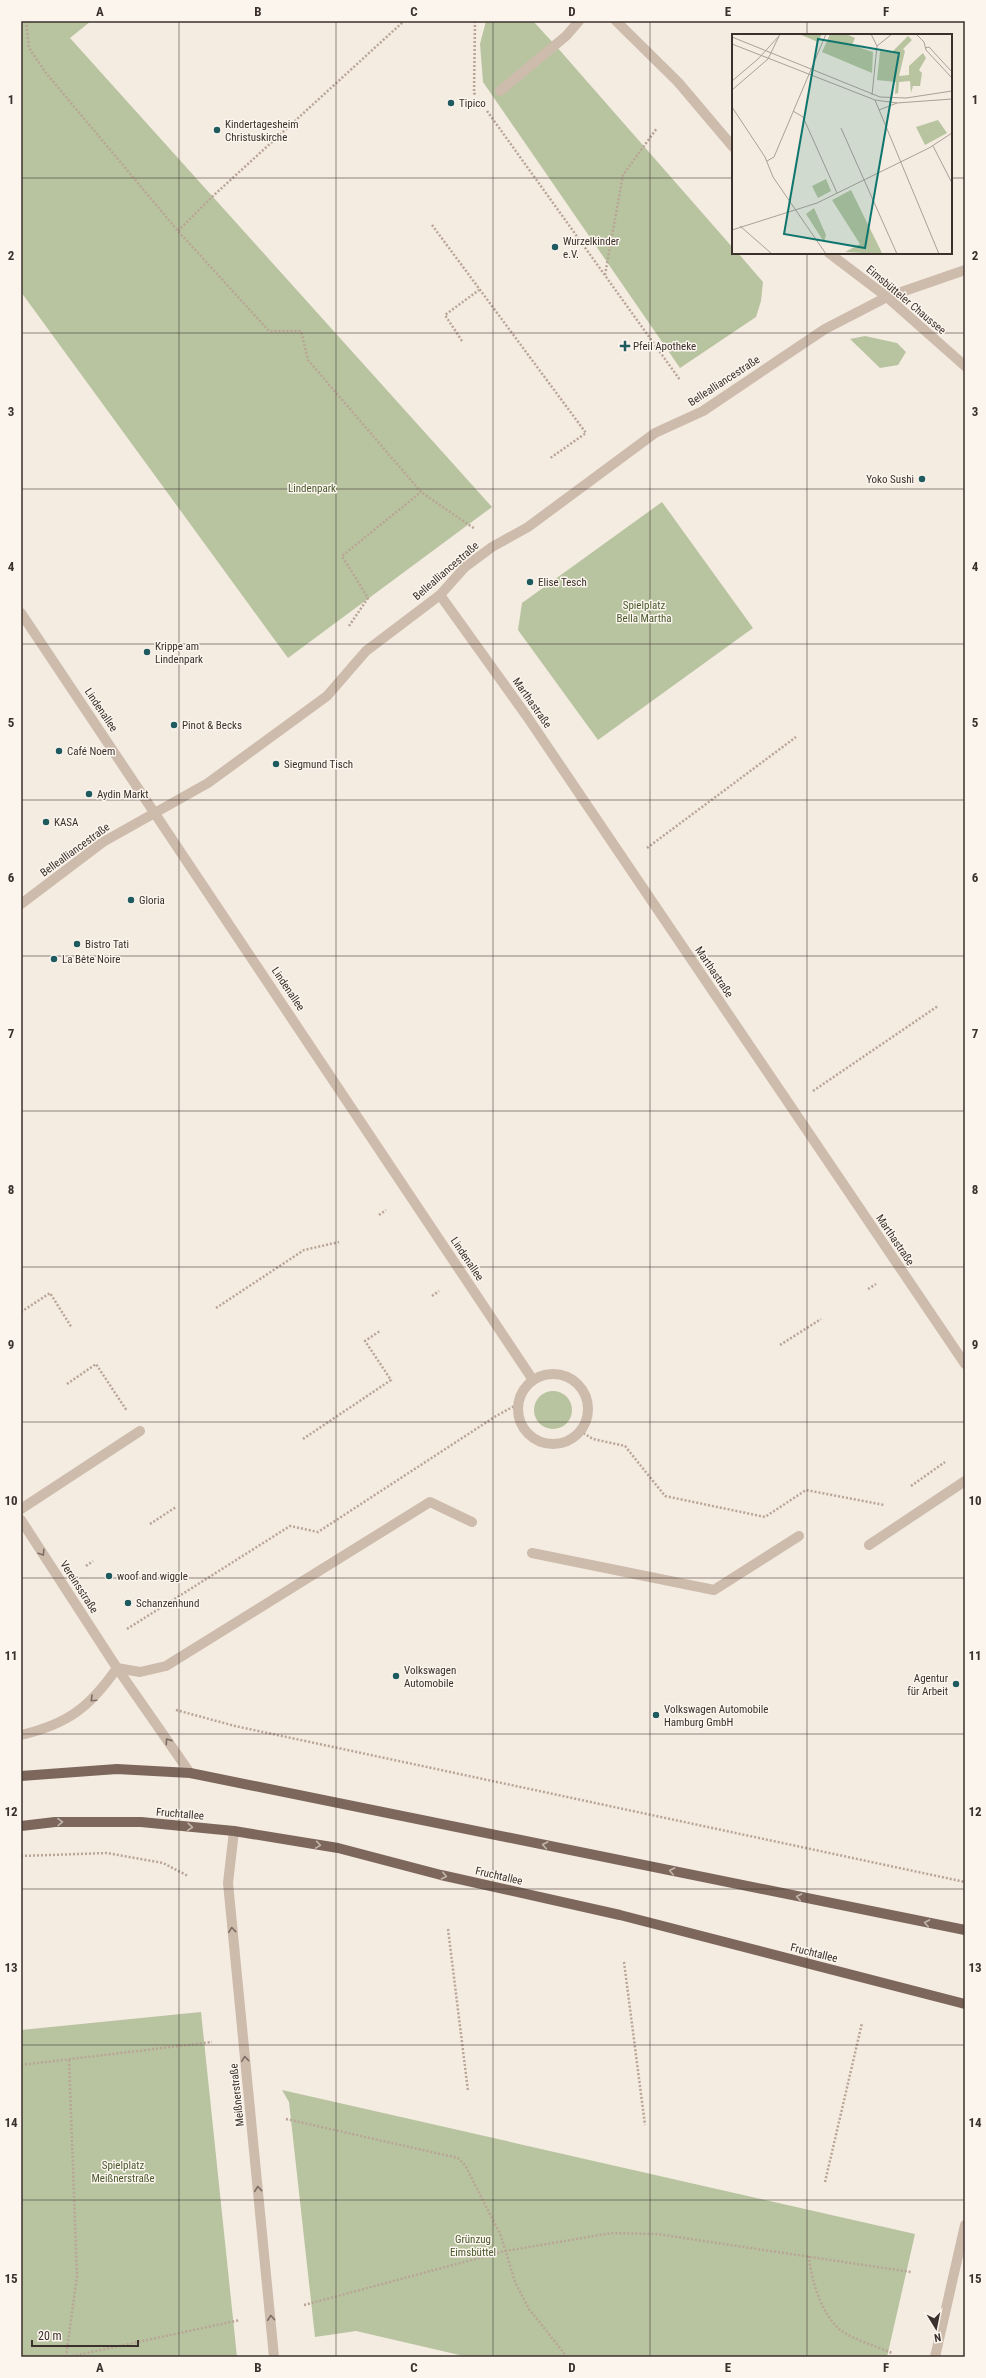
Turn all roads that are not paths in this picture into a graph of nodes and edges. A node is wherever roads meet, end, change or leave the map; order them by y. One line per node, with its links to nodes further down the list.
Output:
1 (579, 21): 3 (street)
2 (616, 21): 4 (street)
3 (500, 91)
4 (732, 146)
5 (830, 254): 7 (street, Eimsbütteler Chaussee)
6 (965, 270): 7 (street, Bellealliancestraße)
7 (887, 297): 8 (street, Eimsbütteler Chaussee); 9 (street, Bellealliancestraße)
8 (965, 366)
9 (440, 594): 11 (street, Bellealliancestraße); 13 (street, Marthastraße)
10 (21, 613): 11 (street, Lindenallee)
11 (156, 812): 12 (street, Bellealliancestraße); 14 (street, Lindenallee)
12 (21, 904)
13 (965, 1364)
14 (533, 1380): 14 (street)
15 (140, 1431): 17 (street)
16 (965, 1481): 21 (street)
17 (21, 1509)
18 (21, 1520): 23 (street, Vereinsstraße, one-way to 23)
19 (472, 1522): 23 (street)
20 (799, 1536): 22 (street)
21 (869, 1545)
22 (532, 1553)
23 (118, 1668): 24 (street, one-way to 24); 25 (street, Vereinsstraße, one-way to 23)
24 (21, 1735)
25 (190, 1773): 26 (main road); 29 (main road, one-way to 25)
26 (21, 1776)
27 (21, 1826): 28 (main road, Fruchtallee, one-way to 28)
28 (234, 1831): 30 (main road, Fruchtallee, one-way to 30); 32 (street, Meißnerstraße, one-way to 28)
29 (965, 1930)
30 (965, 2004)
31 (965, 2225): 33 (street)
32 (274, 2357)
33 (935, 2357)

